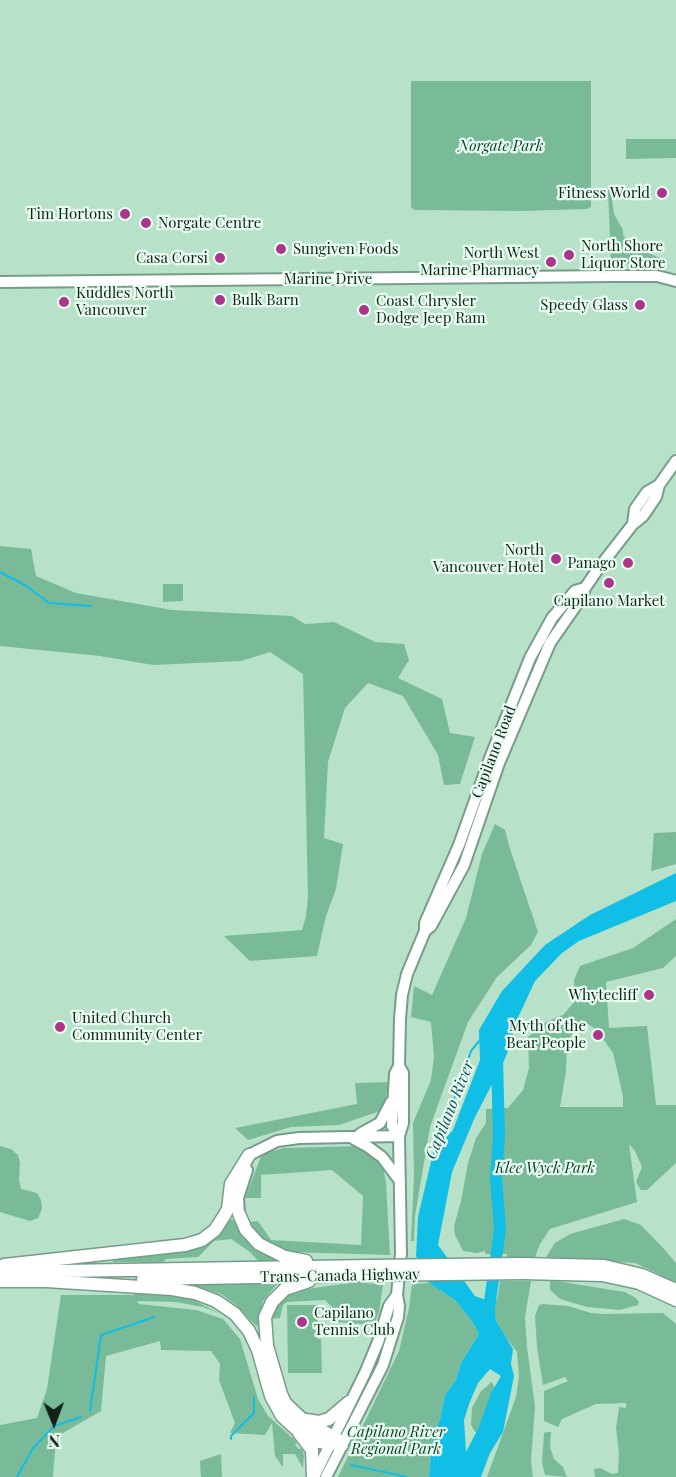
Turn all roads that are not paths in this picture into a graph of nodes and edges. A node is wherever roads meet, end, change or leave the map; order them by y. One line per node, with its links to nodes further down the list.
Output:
1 (676, 272): 2 (main road, Marine Drive)
2 (657, 276): 3 (main road, Marine Drive); 4 (main road, Marine Drive)
3 (676, 281)
4 (0, 282)
5 (676, 461): 6 (main road, Capilano Road)
6 (659, 485): 7 (main road, Capilano Road); 7 (main road, Capilano Road)
7 (633, 524): 8 (main road, Capilano Road)
8 (585, 588): 9 (main road, Capilano Road); 10 (main road, Capilano Road)
9 (530, 658): 10 (main road); 11 (main road, Capilano Road)
10 (516, 720): 11 (main road, Capilano Road)
11 (425, 931): 12 (main road, Capilano Road)
12 (399, 1065): 13 (main road, Capilano Road); 14 (main road, Capilano Road)
13 (393, 1098): 14 (main road, Capilano Road); 15 (main road)
14 (399, 1136): 15 (main road); 19 (main road, Capilano Road)
15 (348, 1137): 16 (main road); 19 (main road)
16 (267, 1148): 17 (main road); 18 (main road)
17 (249, 1155): 18 (main road); 21 (highway)
18 (244, 1176): 20 (main road)
19 (400, 1181): 28 (main road, Capilano Road)
20 (239, 1214): 23 (highway)
21 (0, 1265)
22 (565, 1268): 23 (highway, Trans-Canada Highway, bridge); 27 (highway, Trans-Canada Highway); 29 (highway, Trans-Canada Highway)
23 (370, 1271): 24 (highway, Trans-Canada Highway); 26 (highway, Trans-Canada Highway); 31 (highway)
24 (0, 1272)
25 (0, 1281): 26 (highway, Trans-Canada Highway)
26 (46, 1281): 31 (highway)
27 (676, 1290)
28 (397, 1295): 30 (main road, Capilano Road); 32 (main road, Capilano Road)
29 (676, 1300)
30 (349, 1402): 31 (highway); 32 (main road, Capilano Road)
31 (298, 1424): 32 (highway); 33 (highway)
32 (334, 1442): 33 (main road, Capilano Road); 34 (main road, Capilano Road)
33 (313, 1477)
34 (326, 1477)

